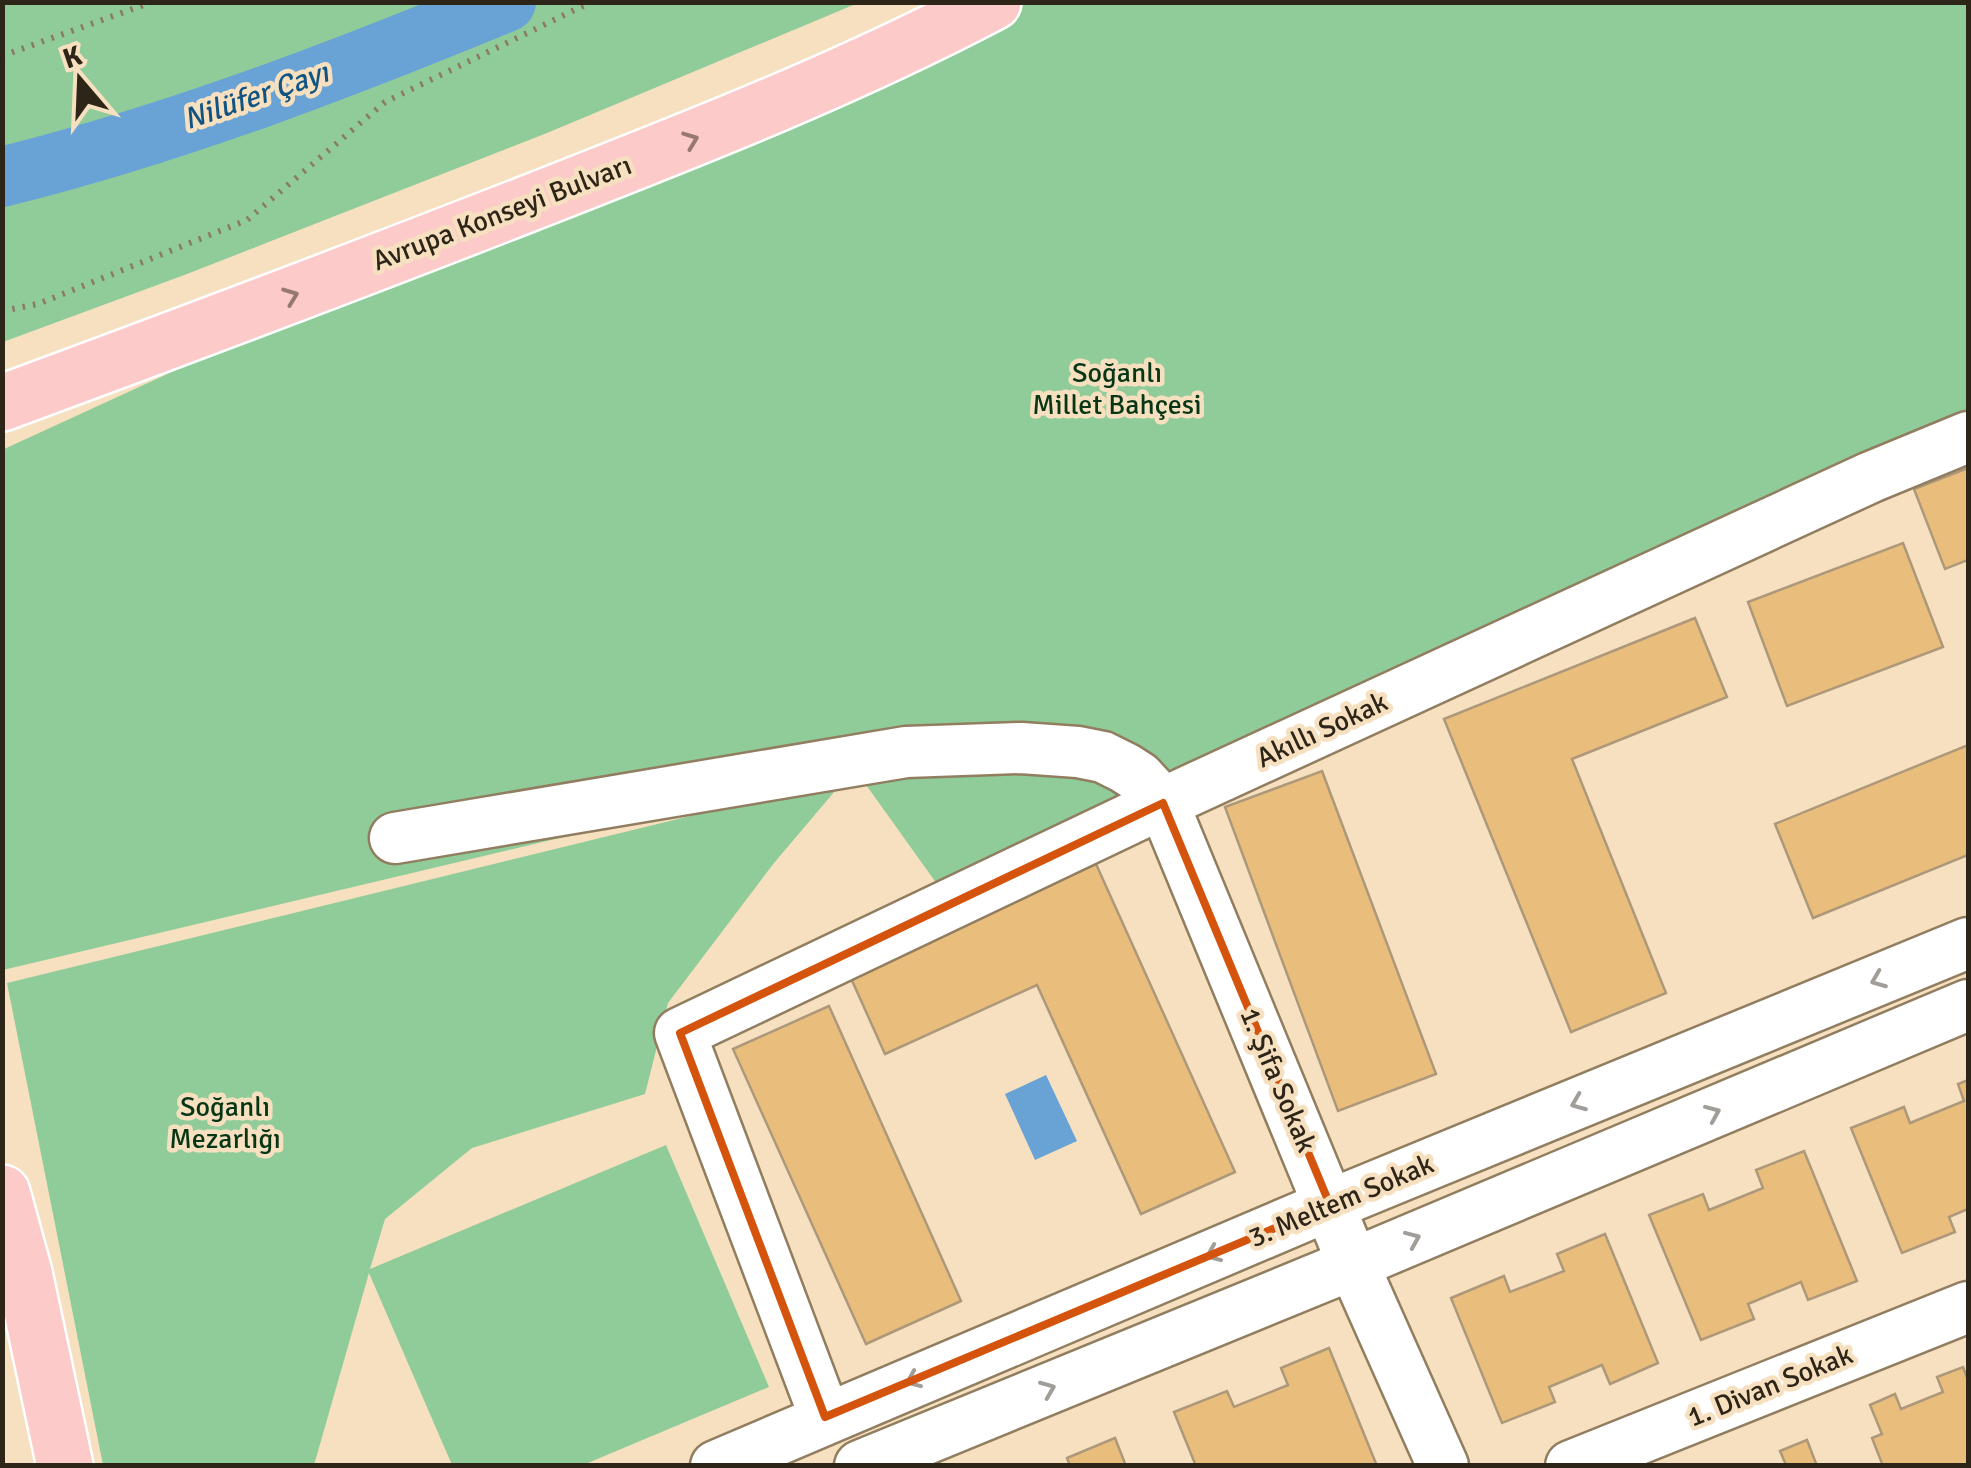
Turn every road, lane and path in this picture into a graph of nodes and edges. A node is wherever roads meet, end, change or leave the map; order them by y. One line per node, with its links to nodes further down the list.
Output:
1 (152, 2): 4 (path)
2 (591, 2): 5 (path)
3 (993, 2): 6 (main road, Avrupa Konseyi Bulvarı, one-way to 3)
4 (2, 56)
5 (2, 311)
6 (230, 320): 7 (main road, Avrupa Konseyi Bulvarı); 8 (main road)
7 (2, 403)
8 (2, 424)
9 (1968, 437): 10 (street, Akıllı Sokak)
10 (1163, 803): 11 (street); 15 (street, 1. Şifa Sokak); 19 (street, Akıllı Sokak)
11 (394, 838)
12 (1968, 943): 15 (street, 3. Meltem Sokak, one-way to 15)
13 (1968, 1005): 16 (street, one-way to 13)
14 (2, 1193): 21 (main road)
15 (1330, 1205): 16 (street, 1. Şifa Sokak); 19 (street, 3. Meltem Sokak, one-way to 19)
16 (1353, 1264): 23 (street, one-way to 16); 24 (street, 1. Şifa Sokak)
17 (1964, 1320): 25 (street, 1. Divan Sokak)
18 (2, 1334): 20 (main road)
19 (825, 1418): 22 (street, 3. Meltem Sokak)
20 (26, 1466)
21 (66, 1466)
22 (716, 1466)
23 (860, 1466)
24 (1443, 1466)
25 (1571, 1466)

